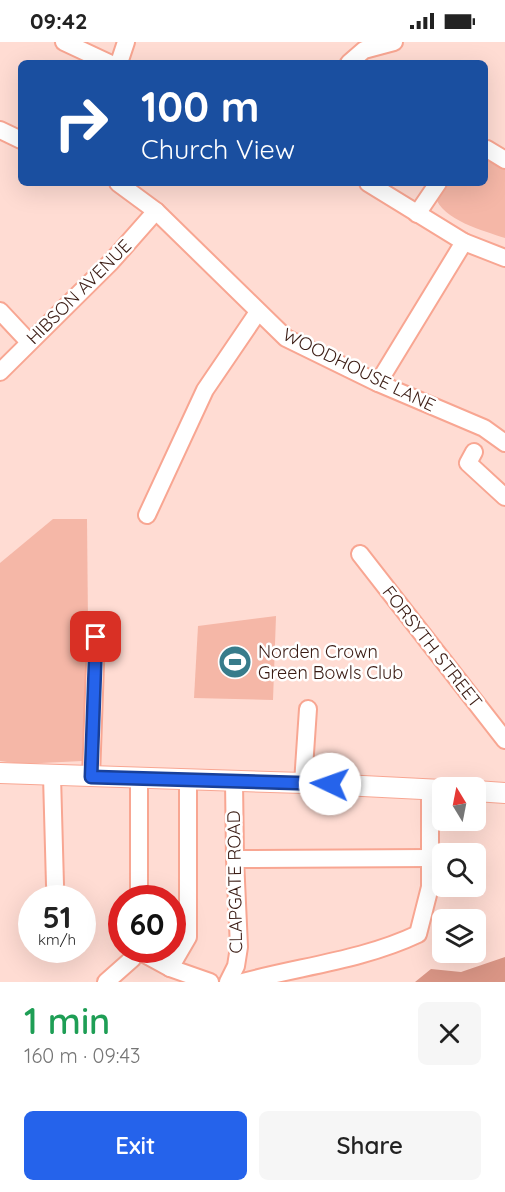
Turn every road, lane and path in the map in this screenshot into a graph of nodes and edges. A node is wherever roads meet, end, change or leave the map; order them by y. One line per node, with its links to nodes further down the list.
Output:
1 (63, 42): 4 (street)
2 (126, 42): 5 (street)
3 (394, 42): 6 (street)
4 (102, 60)
5 (120, 60)
6 (352, 60)
7 (0, 130): 8 (street)
8 (18, 139)
9 (488, 149): 10 (street)
10 (505, 160)
11 (122, 186): 14 (street, WOODHOUSE LANE)
12 (373, 186): 15 (street)
13 (436, 186): 15 (street)
14 (156, 211): 19 (street, WOODHOUSE LANE); 20 (street, HIBSON AVENUE)
15 (417, 214): 16 (street)
16 (464, 242): 17 (street); 22 (street)
17 (505, 258)
18 (0, 311): 20 (street)
19 (258, 312): 22 (street, WOODHOUSE LANE); 26 (street)
20 (29, 342): 21 (street, HIBSON AVENUE)
21 (0, 372)
22 (378, 383): 23 (street, WOODHOUSE LANE)
23 (505, 443)
24 (474, 452): 25 (street)
25 (505, 497)
26 (147, 515)
27 (360, 554): 30 (street, FORSYTH STREET)
28 (96, 637): 33 (street)
29 (308, 709): 37 (street)
30 (505, 740)
31 (0, 773): 32 (main road)
32 (52, 776): 33 (main road); 44 (street)
33 (91, 777): 34 (main road)
34 (139, 778): 35 (main road); 45 (street)
35 (188, 779): 36 (main road); 48 (street)
36 (234, 781): 37 (main road); 43 (street, CLAPGATE ROAD)
37 (303, 783): 38 (main road)
38 (432, 790)
39 (486, 792): 40 (main road)
40 (505, 793)
41 (433, 831): 42 (street)
42 (431, 858): 43 (street); 52 (street)
43 (235, 859): 51 (street, CLAPGATE ROAD)
44 (55, 885)
45 (139, 885)
46 (127, 963): 49 (street)
47 (161, 963): 48 (street)
48 (170, 968): 50 (street)
49 (106, 982)
50 (210, 982)
51 (228, 982)
52 (243, 982)

